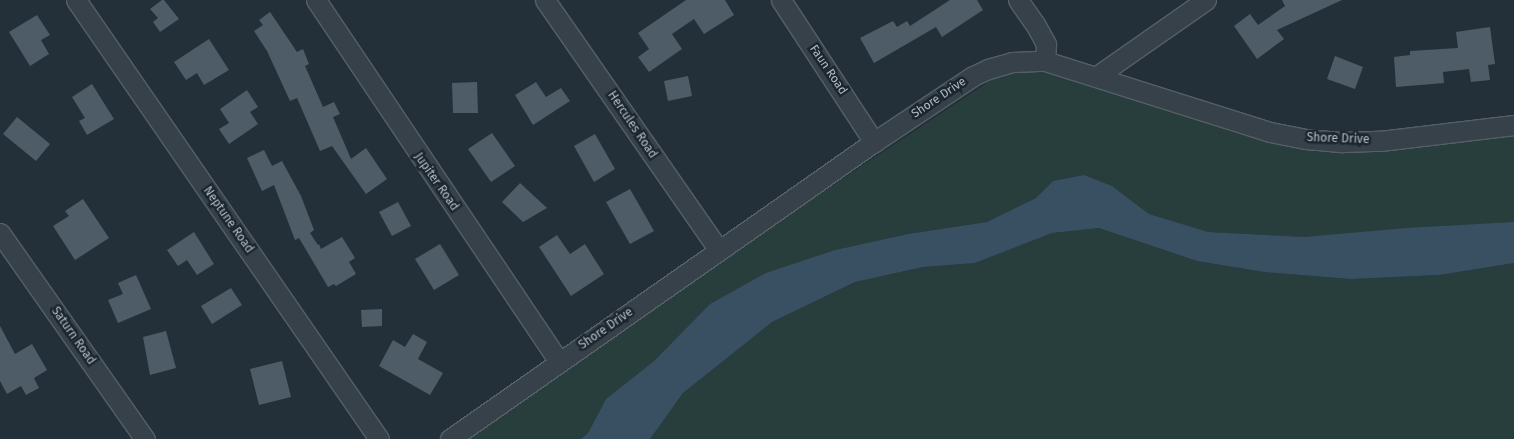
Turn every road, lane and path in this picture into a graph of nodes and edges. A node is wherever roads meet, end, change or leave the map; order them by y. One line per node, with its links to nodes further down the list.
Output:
1 (76, 0): 15 (street, Neptune Road)
2 (316, 0): 13 (street, Jupiter Road)
3 (545, 0): 12 (street, Hercules Road)
4 (781, 0): 10 (street, Faun Road)
5 (1018, 0): 7 (street)
6 (1206, 0): 8 (street)
7 (1045, 61): 8 (street, Shore Drive); 10 (street, Shore Drive)
8 (1097, 76): 9 (street, Shore Drive)
9 (1514, 125)
10 (874, 142): 12 (street, Shore Drive)
11 (0, 233): 14 (street, Saturn Road)
12 (719, 250): 13 (street, Shore Drive)
13 (559, 362): 16 (street, Shore Drive)
14 (145, 439)
15 (379, 439)
16 (450, 439)

